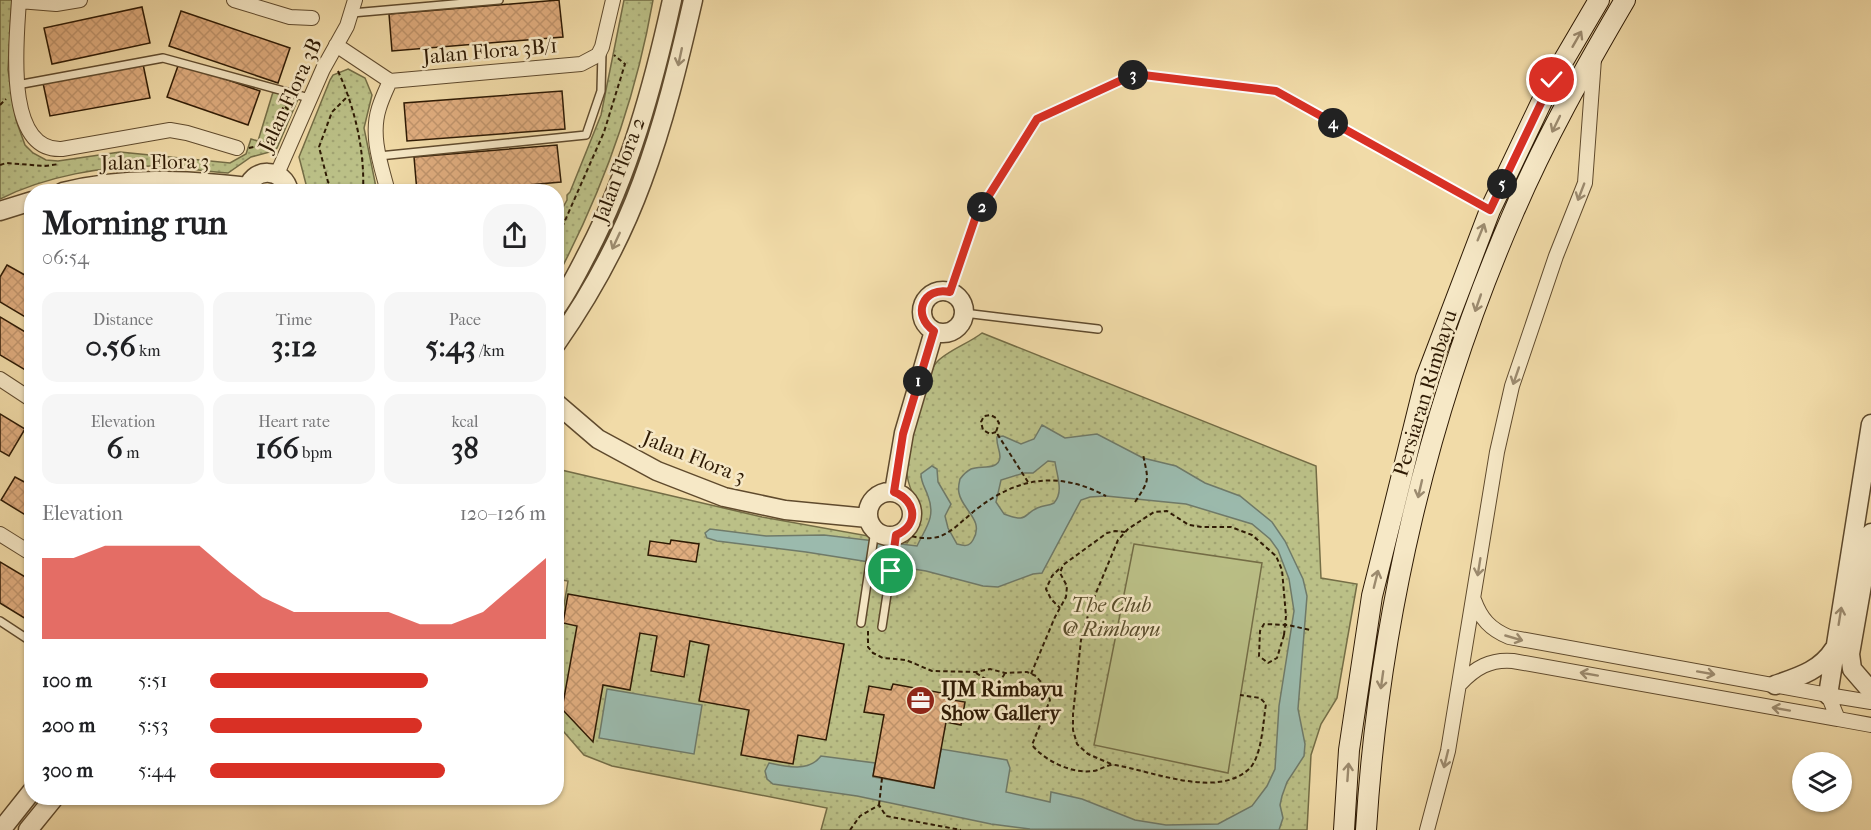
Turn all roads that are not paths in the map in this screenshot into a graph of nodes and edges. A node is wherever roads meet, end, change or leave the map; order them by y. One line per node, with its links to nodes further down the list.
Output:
1 (19, 0): 2 (street); 16 (street)
2 (80, 0)
3 (234, 0): 11 (street)
4 (499, 0): 10 (lane)
5 (613, 0): 12 (street)
6 (672, 0): 28 (street, Jalan Flora 2)
7 (693, 0): 32 (street, Jalan Flora 2, one-way to 32)
8 (1599, 0): 60 (main road, Persiaran Rimbayu, one-way to 8)
9 (1625, 0): 14 (main road, Persiaran Rimbayu)
10 (353, 6): 13 (street, Jalan Flora 3B)
11 (312, 18)
12 (602, 47): 15 (street, Jalan Flora 3B/1); 19 (lane)
13 (333, 50): 15 (street); 17 (street, Jalan Flora 3B)
14 (1594, 51): 43 (street, one-way to 43); 61 (main road, Persiaran Rimbayu, one-way to 61)
15 (390, 81): 19 (street)
16 (17, 85): 17 (lane); 18 (street)
17 (309, 98): 20 (street, Jalan Flora 3B)
18 (237, 148)
19 (379, 156): 25 (street)
20 (277, 174): 23 (street, Jalan Flora 3); 24 (street)
21 (97, 184): 22 (street, Jalan Flora 3)
22 (214, 184)
23 (250, 184)
24 (286, 184)
25 (386, 184)
26 (24, 204): 27 (street)
27 (0, 211)
28 (564, 298)
29 (964, 313): 30 (lane); 31 (street); 31 (street)
30 (1098, 329)
31 (934, 331): 37 (street)
32 (564, 332)
33 (0, 379): 34 (street)
34 (24, 394)
35 (564, 410): 38 (street, Jalan Flora 3)
36 (1871, 424): 48 (street, one-way to 36)
37 (894, 492): 38 (street); 41 (street)
38 (872, 528): 41 (street); 45 (lane)
39 (1871, 533): 51 (street)
40 (0, 534): 42 (street)
41 (903, 536): 46 (lane)
42 (24, 549)
43 (1474, 600): 49 (street); 50 (street, one-way to 50)
44 (0, 621): 47 (lane)
45 (864, 624)
46 (882, 627)
47 (24, 637)
48 (1834, 649): 50 (street); 52 (street)
49 (1460, 684): 54 (street, one-way to 49); 62 (street, one-way to 62)
50 (1774, 685): 52 (street)
51 (1871, 691)
52 (1828, 695): 53 (street); 54 (street)
53 (1871, 702)
54 (1838, 719): 55 (street)
55 (1871, 724)
56 (24, 800): 58 (street)
57 (48, 805): 59 (street)
58 (1, 830)
59 (28, 830)
60 (1344, 830)
61 (1366, 830)
62 (1427, 830)

